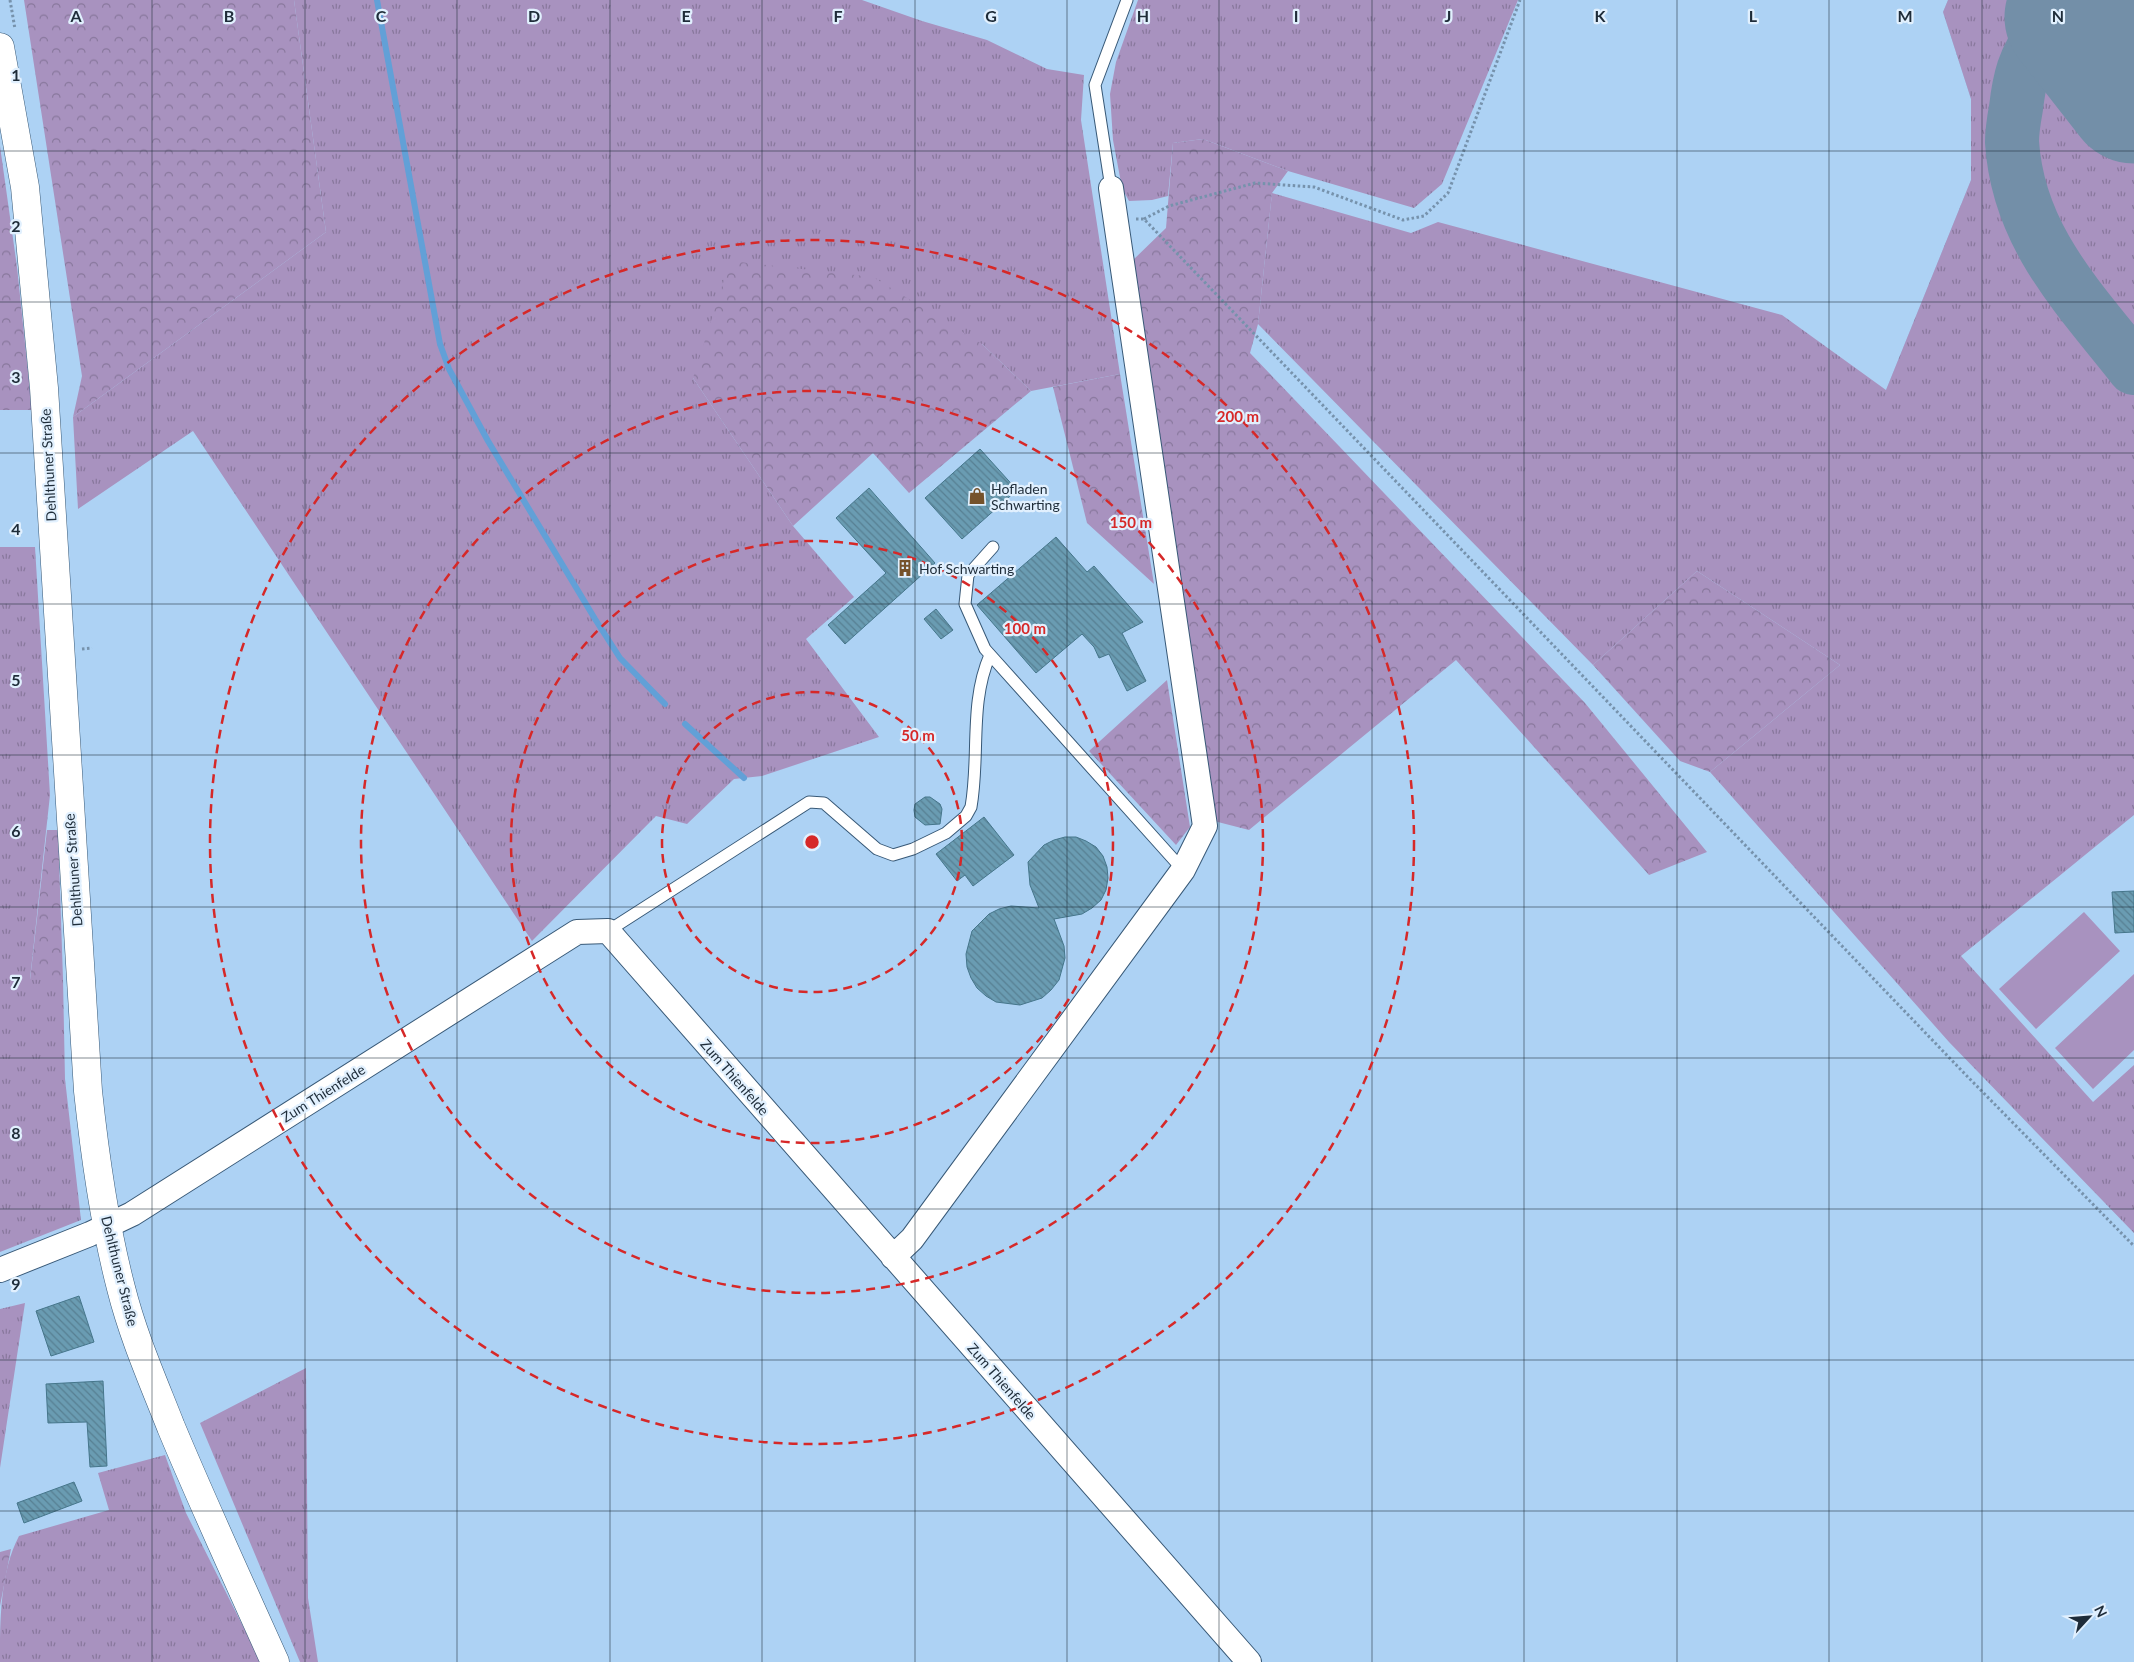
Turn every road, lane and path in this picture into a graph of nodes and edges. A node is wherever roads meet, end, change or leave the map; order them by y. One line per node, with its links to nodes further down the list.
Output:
1 (1127, 0): 4 (lane)
2 (1520, 0): 6 (path)
3 (0, 46): 11 (street, Dehlthuner Straße)
4 (1111, 188): 5 (street)
5 (1115, 219): 6 (path); 9 (street)
6 (1144, 219): 12 (path)
7 (993, 547): 8 (lane)
8 (990, 655): 9 (lane); 10 (lane)
9 (1184, 870): 13 (street)
10 (608, 931): 11 (street, Zum Thienfelde); 13 (street, Zum Thienfelde)
11 (107, 1226): 14 (street, Zum Thienfelde); 15 (street, Dehlthuner Straße)
12 (2134, 1246)
13 (894, 1257): 16 (street, Zum Thienfelde)
14 (0, 1270)
15 (276, 1662)
16 (1249, 1662)

